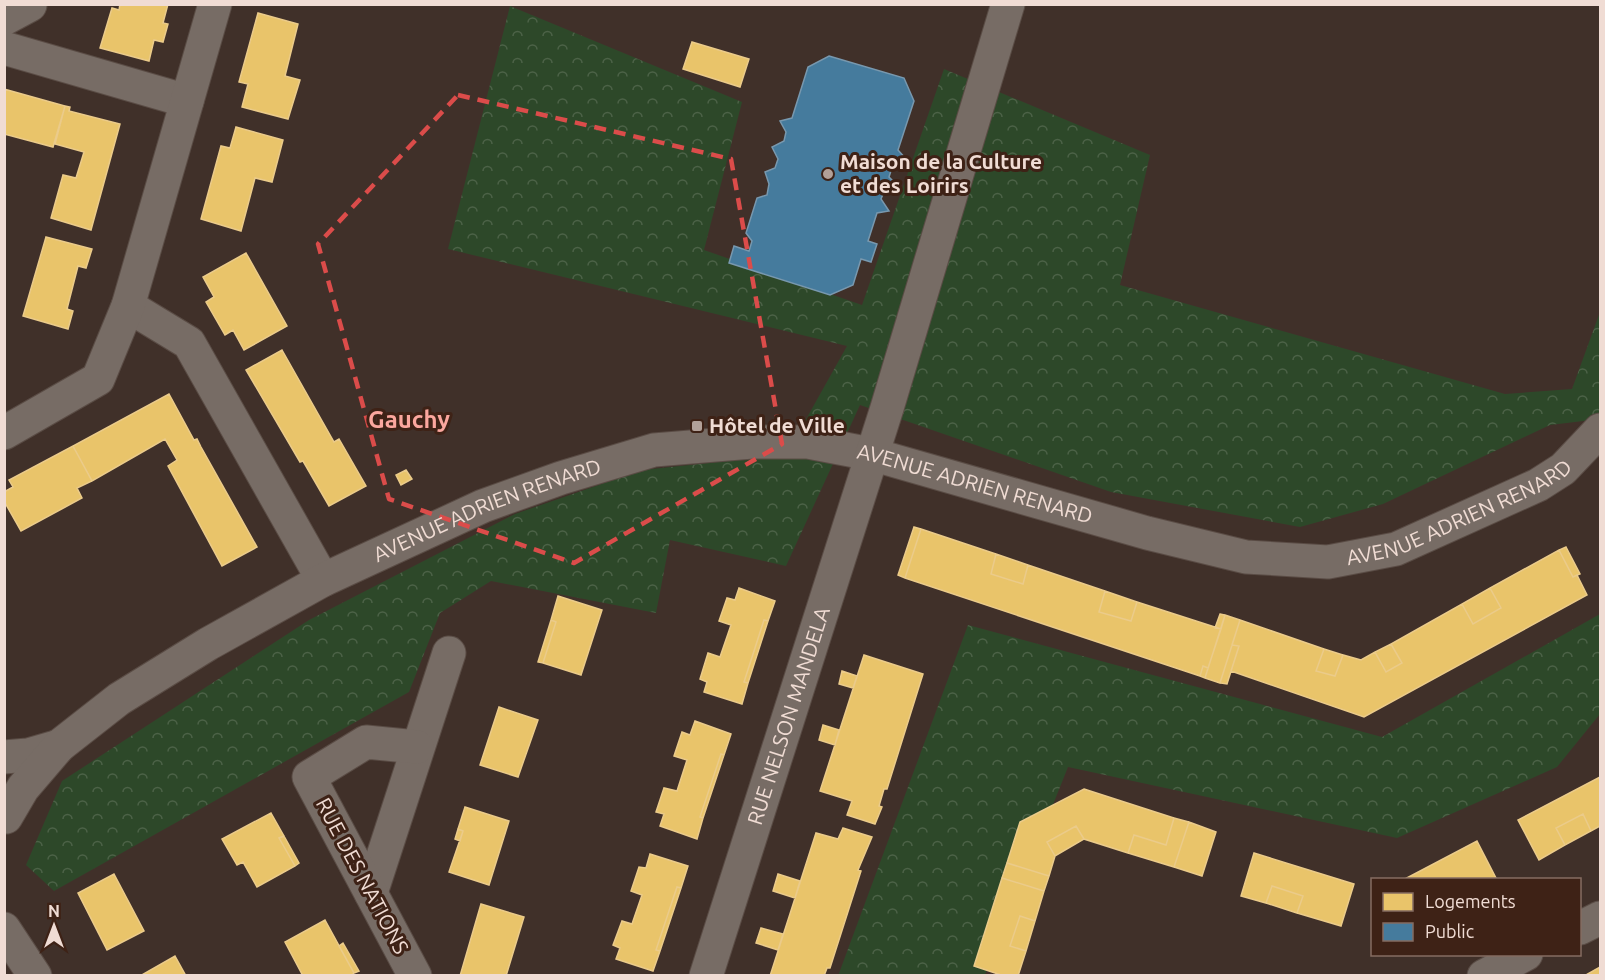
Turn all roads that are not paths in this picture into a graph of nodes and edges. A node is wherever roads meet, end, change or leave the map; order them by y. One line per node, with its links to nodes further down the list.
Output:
1 (215, 4): 6 (street)
2 (1008, 4): 10 (street, RUE NELSON MANDELA)
3 (30, 5): 4 (street)
4 (4, 19)
5 (4, 48): 6 (street)
6 (187, 101): 7 (street)
7 (128, 306): 9 (street); 11 (street)
8 (1600, 429): 10 (street, AVENUE ADRIEN RENARD)
9 (4, 433)
10 (870, 454): 11 (street, AVENUE ADRIEN RENARD); 24 (street, RUE NELSON MANDELA)
11 (323, 580): 13 (street, AVENUE ADRIEN RENARD)
12 (449, 653): 14 (street)
13 (59, 746): 15 (street, AVENUE ADRIEN RENARD); 16 (street, AVENUE ADRIEN RENARD)
14 (417, 747): 17 (street); 17 (street, RUE DES NATIONS)
15 (4, 757)
16 (5, 822)
17 (371, 893): 23 (street, RUE DES NATIONS)
18 (1600, 918): 19 (street)
19 (1581, 928)
20 (4, 929): 22 (street)
21 (1522, 956): 25 (street)
22 (35, 975)
23 (415, 975)
24 (706, 975)
25 (1484, 975)

